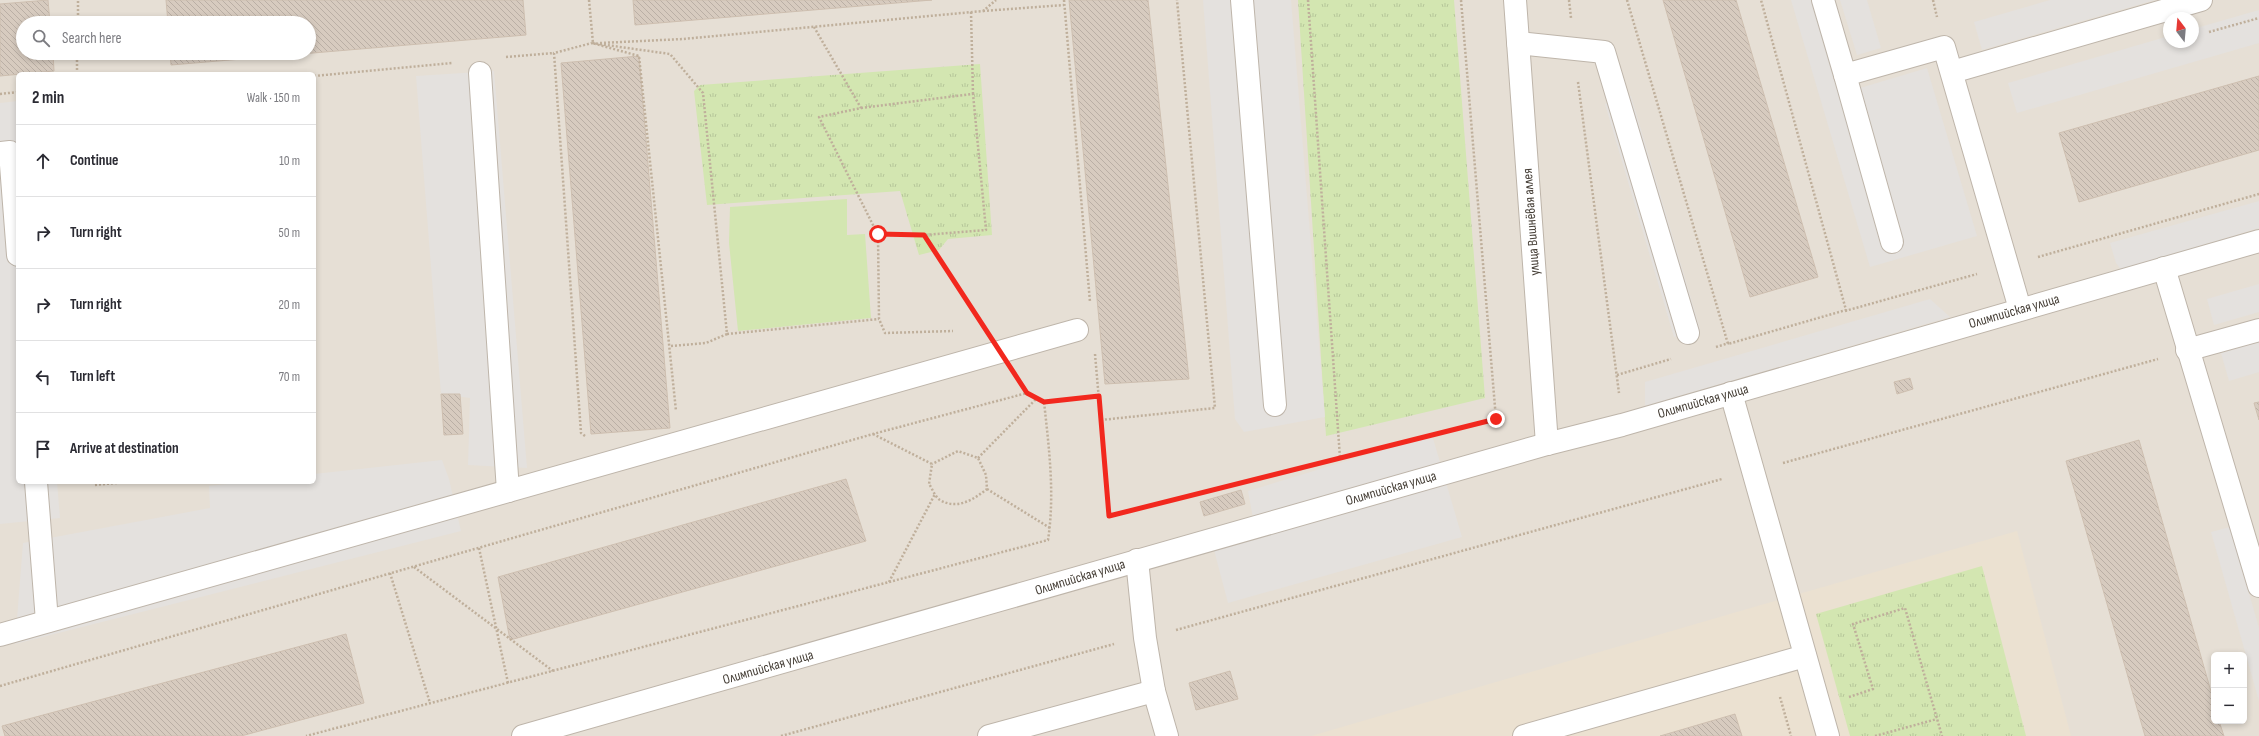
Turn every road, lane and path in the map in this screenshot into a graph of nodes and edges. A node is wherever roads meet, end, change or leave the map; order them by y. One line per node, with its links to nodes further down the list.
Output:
1 (78, 0): 18 (path)
2 (589, 0): 22 (path)
3 (996, 0): 16 (path)
4 (1064, 0): 15 (path)
5 (1177, 0): 71 (path)
6 (1242, 0): 69 (street)
7 (1308, 0): 77 (path)
8 (1461, 0): 77 (path)
9 (1515, 0): 23 (street, улица Вишнёвая аллея)
10 (1569, 0): 24 (path)
11 (1627, 0): 56 (path)
12 (1761, 0): 49 (path)
13 (1823, 0): 32 (street)
14 (2201, 0): 30 (street)
15 (1064, 5): 16 (path); 48 (path)
16 (983, 11): 17 (path)
17 (970, 12): 20 (path); 36 (path)
18 (78, 16)
19 (2259, 18): 21 (path)
20 (814, 27): 22 (path); 37 (path)
21 (2208, 33)
22 (592, 43): 25 (path); 55 (path); 57 (path)
23 (1518, 43): 24 (street); 75 (street, улица Вишнёвая аллея)
24 (1574, 49): 54 (street); 63 (path)
25 (554, 53): 26 (path); 74 (path)
26 (500, 58)
27 (77, 60): 29 (path)
28 (453, 62): 33 (path)
29 (77, 72)
30 (1952, 72): 32 (street); 45 (street)
31 (480, 73): 84 (street)
32 (1844, 75): 44 (street)
33 (316, 76)
34 (16, 92): 35 (path)
35 (0, 94)
36 (973, 94): 37 (path); 42 (path)
37 (860, 108): 41 (path)
38 (0, 153): 40 (street)
39 (2259, 194): 45 (path)
40 (16, 229)
41 (878, 234): 42 (path); 50 (path)
42 (924, 235): 61 (path)
43 (2259, 241): 46 (street, Олимпийская улица)
44 (1892, 242)
45 (2007, 265): 47 (street); 49 (path)
46 (2164, 268): 47 (street, Олимпийская улица); 60 (street)
47 (2020, 309): 65 (street, Олимпийская улица)
48 (1091, 310)
49 (1846, 310): 56 (path)
50 (879, 319): 51 (path); 55 (path)
51 (955, 330)
52 (1077, 330): 61 (street)
53 (2259, 330): 60 (street)
54 (1688, 333)
55 (727, 334): 57 (path)
56 (1728, 344): 58 (path)
57 (671, 346): 70 (path)
58 (1713, 348)
59 (1095, 349): 66 (path)
60 (2187, 350): 79 (path); 87 (street)
61 (1000, 351): 64 (path); 84 (street)
62 (1676, 358): 63 (path)
63 (1617, 374): 72 (path)
64 (1027, 393): 67 (path); 73 (path)
65 (1731, 393): 72 (street, Олимпийская улица); 79 (street)
66 (1099, 396): 68 (path); 71 (path)
67 (1036, 398): 68 (path); 76 (path)
68 (1044, 402): 86 (path)
69 (1275, 405)
70 (677, 418)
71 (1101, 420): 77 (path)
72 (1622, 425): 75 (street, Олимпийская улица)
73 (873, 434): 78 (path); 88 (path)
74 (587, 438)
75 (1547, 444): 89 (street, Олимпийская улица)
76 (978, 458): 78 (path); 83 (path)
77 (1340, 458)
78 (932, 464): 85 (path)
79 (1753, 471): 97 (path); 98 (street)
80 (36, 484): 94 (street)
81 (94, 484): 82 (path)
82 (105, 484)
83 (987, 489): 85 (path); 86 (path)
84 (508, 491): 94 (street)
85 (935, 494): 92 (path)
86 (1050, 528): 92 (path)
87 (2252, 536): 93 (street)
88 (479, 548): 90 (path); 95 (path)
89 (1137, 560): 97 (street); 108 (street, Олимпийская улица)
90 (414, 567): 91 (path); 95 (path)
91 (390, 573): 101 (path); 103 (path)
92 (888, 582): 99 (path)
93 (2259, 586)
94 (47, 621): 96 (street)
95 (497, 630): 99 (path); 100 (path)
96 (0, 635)
97 (1145, 638): 102 (street); 109 (path)
98 (1805, 656): 104 (street); 112 (street)
99 (553, 671): 100 (path)
100 (508, 683): 103 (path)
101 (0, 686)
102 (1154, 691): 110 (street); 111 (street)
103 (430, 703): 107 (path)
104 (1819, 706): 105 (path); 106 (path); 113 (street)
105 (1785, 716)
106 (1937, 719): 114 (path); 115 (path)
107 (306, 736)
108 (523, 736)
109 (781, 736)
110 (989, 736)
111 (1167, 736)
112 (1524, 736)
113 (1828, 736)
114 (1875, 736)
115 (1942, 736)

